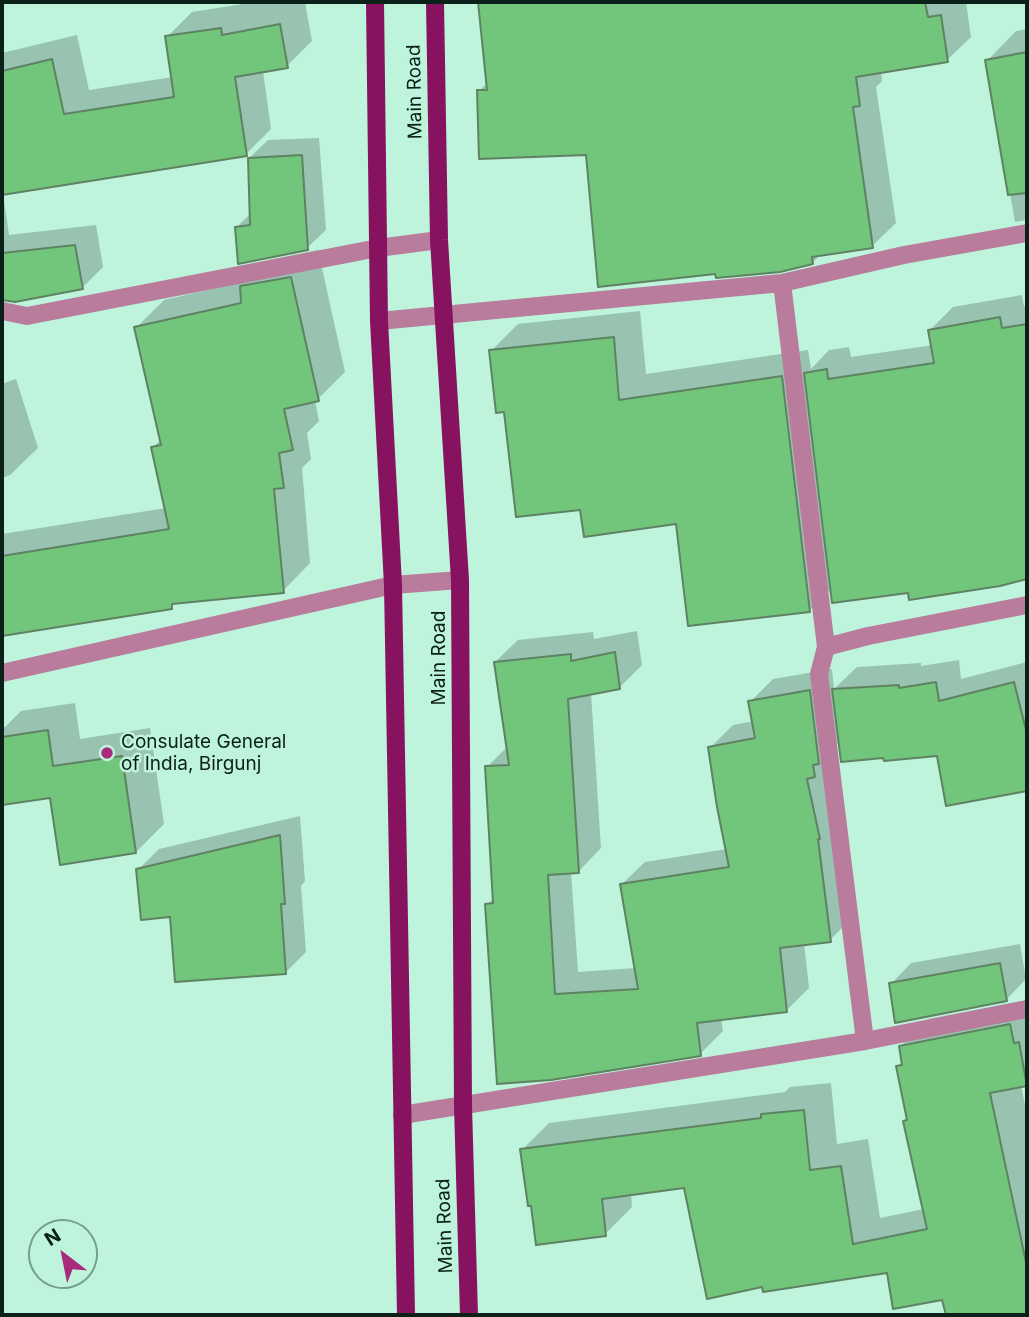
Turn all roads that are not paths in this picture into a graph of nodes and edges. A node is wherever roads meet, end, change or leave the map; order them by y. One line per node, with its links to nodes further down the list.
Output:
1 (374, 2): 5 (main road, Main Road)
2 (435, 2): 4 (main road, Main Road)
3 (1027, 233): 6 (street)
4 (439, 240): 5 (street); 8 (main road, Main Road)
5 (379, 248): 7 (street); 9 (main road, Main Road)
6 (782, 283): 8 (street); 13 (street)
7 (2, 311)
8 (444, 315): 9 (street); 10 (main road, Main Road)
9 (379, 321): 11 (main road, Main Road)
10 (460, 580): 11 (street); 17 (main road, Main Road)
11 (393, 585): 14 (street); 18 (main road, Main Road)
12 (1027, 605): 13 (street)
13 (826, 647): 16 (street)
14 (2, 673)
15 (1027, 1009): 16 (street)
16 (865, 1041): 17 (street)
17 (463, 1106): 18 (street); 20 (main road, Main Road)
18 (402, 1115): 19 (main road, Main Road)
19 (406, 1315)
20 (469, 1315)

